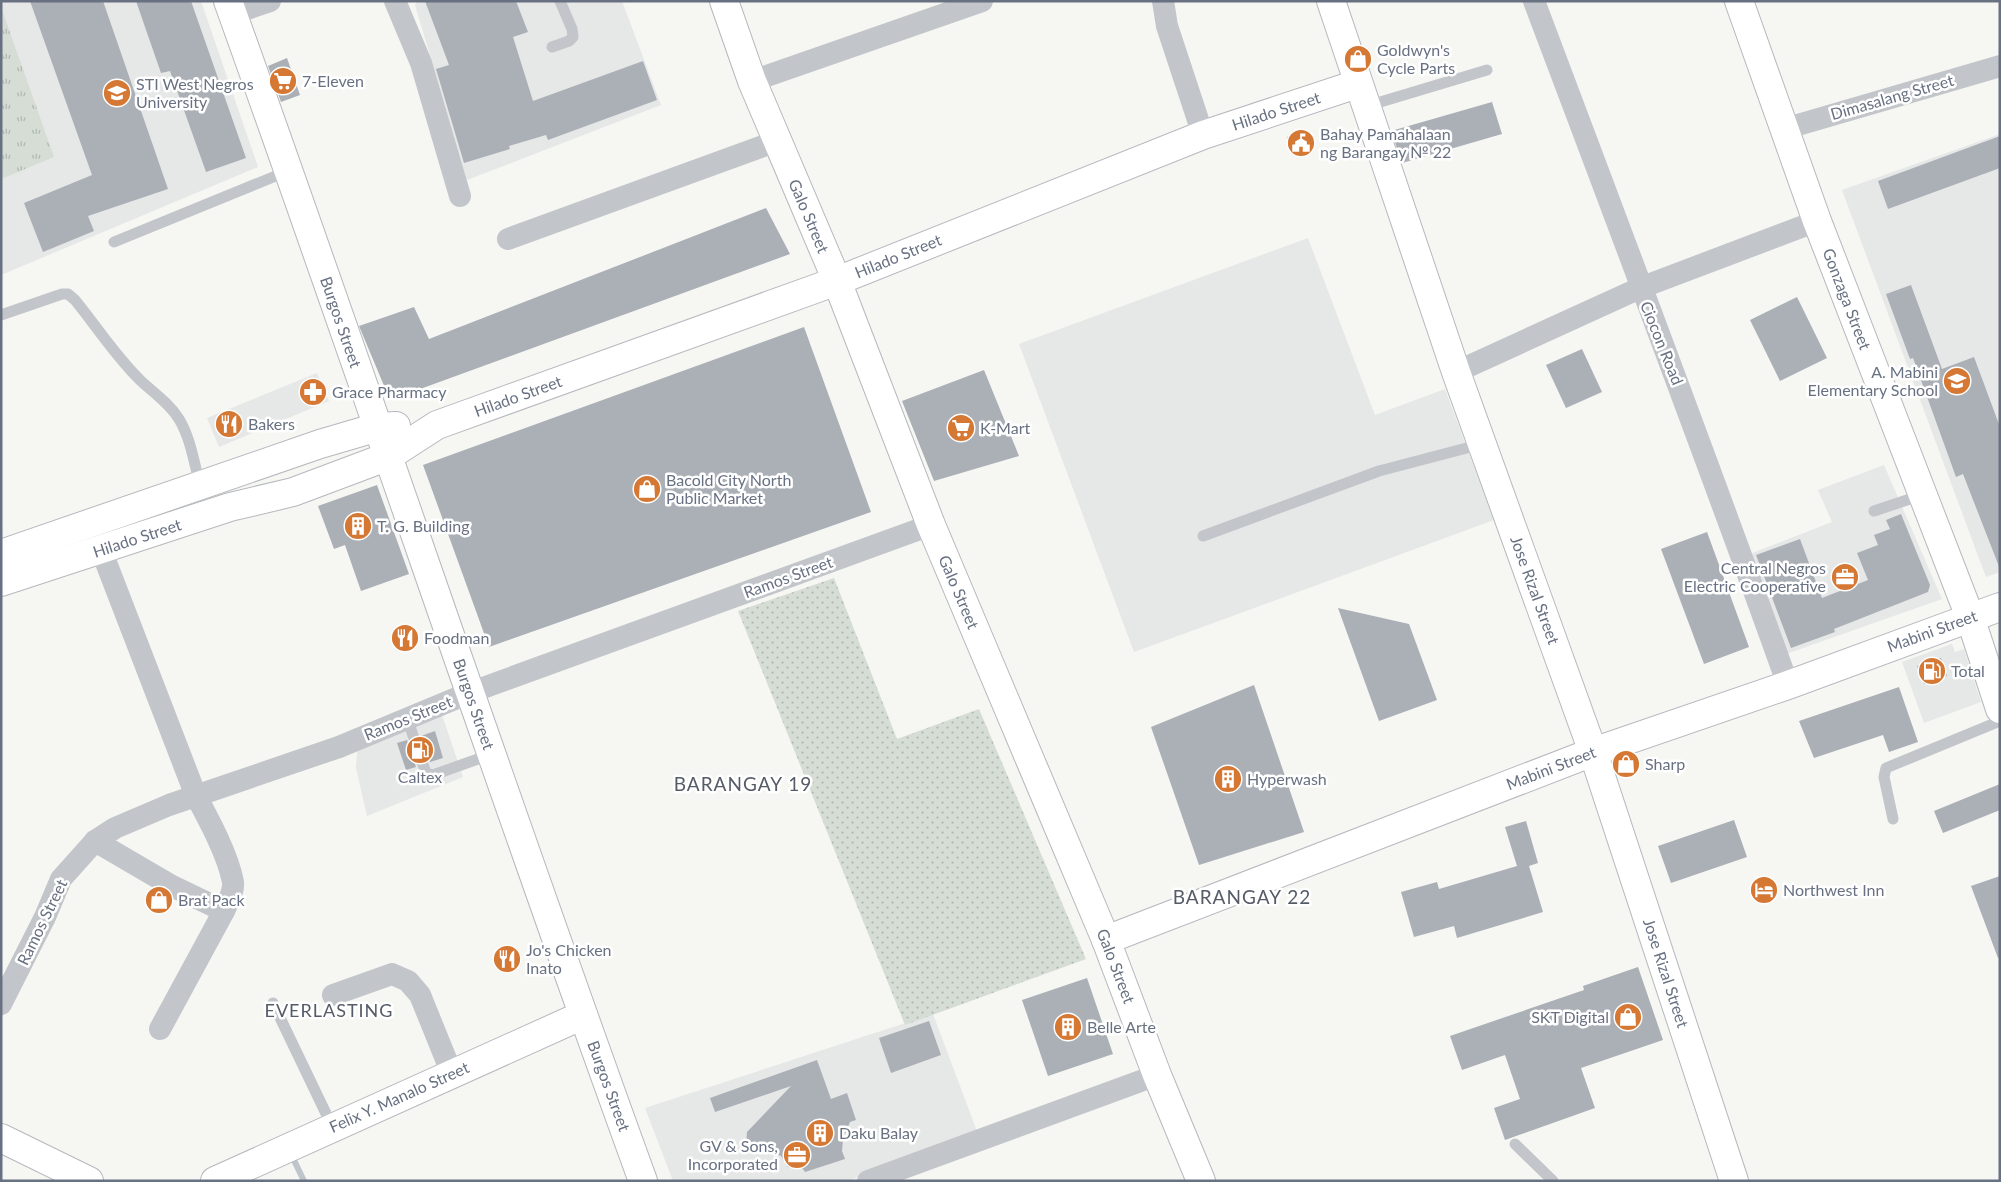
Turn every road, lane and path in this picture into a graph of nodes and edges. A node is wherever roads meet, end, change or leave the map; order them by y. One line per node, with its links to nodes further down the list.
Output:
1 (270, 1): 10 (street)
2 (395, 1): 20 (street)
3 (560, 1): 11 (lane)
4 (724, 1): 14 (street, Galo Street)
5 (982, 1): 14 (street)
6 (1164, 1): 17 (street)
7 (1330, 1): 15 (street, Jose Rizal Street)
8 (1534, 1): 25 (street, Ciocon Road)
9 (1739, 1): 16 (street, Gonzaga Street)
10 (230, 8): 19 (street, Burgos Street)
11 (552, 47)
12 (2000, 66): 16 (street, Dimasalang Street)
13 (1487, 70): 15 (lane)
14 (752, 81): 18 (street, Galo Street)
15 (1361, 95): 17 (street, Hilado Street); 27 (street, Jose Rizal Street)
16 (1784, 129): 21 (street, Gonzaga Street)
17 (1203, 136): 24 (street, Hilado Street)
18 (777, 141): 22 (street); 24 (street, Galo Street)
19 (288, 171): 23 (lane); 29 (street, Burgos Street)
20 (460, 196)
21 (1817, 221): 25 (street); 33 (street, Gonzaga Street)
22 (508, 239)
23 (114, 242)
24 (836, 281): 28 (street, Hilado Street); 37 (street, Galo Street)
25 (1640, 288): 27 (street); 44 (street, Ciocon Road)
26 (1, 315): 32 (lane)
27 (1456, 372): 30 (street, Jose Rizal Street)
28 (437, 425): 29 (street, Hilado Street); 31 (street, Hilado Street)
29 (378, 427): 31 (street, Burgos Street); 32 (street, Hilado Street)
30 (1482, 444): 38 (lane); 49 (street, Jose Rizal Street)
31 (389, 456): 34 (street, Hilado Street); 45 (street, Burgos Street)
32 (211, 483): 34 (street); 36 (street, Hilado Street)
33 (1922, 495): 35 (lane); 43 (street, Gonzaga Street)
34 (230, 507): 39 (street, Hilado Street)
35 (1874, 511)
36 (90, 522): 39 (street); 40 (street, Hilado Street)
37 (931, 525): 45 (street, Ramos Street); 55 (street, Galo Street)
38 (1203, 536)
39 (100, 550): 41 (street, Hilado Street); 51 (street)
40 (1, 554)
41 (1, 582)
42 (2000, 607): 43 (street, Mabini Street)
43 (1970, 617): 44 (street, Mabini Street); 46 (street, Gonzaga Street)
44 (1788, 684): 49 (street, Mabini Street)
45 (469, 693): 47 (street, Ramos Street); 50 (street, Burgos Street)
46 (2000, 709)
47 (407, 718): 50 (lane); 51 (street, Ramos Street)
48 (2000, 721): 52 (lane)
49 (1593, 752): 55 (street, Mabini Street); 72 (street, Jose Rizal Street)
50 (492, 754): 59 (street, Burgos Street)
51 (196, 796): 53 (street, Ramos Street); 54 (street)
52 (1893, 819)
53 (95, 841): 54 (street); 58 (street, Ramos Street)
54 (224, 911): 60 (street)
55 (1106, 940): 62 (street, Galo Street)
56 (333, 995): 61 (street)
57 (273, 1003): 63 (lane)
58 (1, 1004)
59 (583, 1015): 61 (street, Felix Y. Manalo Street); 68 (street, Burgos Street)
60 (160, 1029)
61 (452, 1074): 63 (street, Felix Y. Manalo Street)
62 (1157, 1075): 69 (street); 70 (street, Galo Street)
63 (332, 1126): 67 (street, Felix Y. Manalo Street)
64 (1, 1138): 66 (street)
65 (1515, 1144): 71 (lane)
66 (89, 1181)
67 (215, 1181)
68 (643, 1181)
69 (868, 1181)
70 (1201, 1181)
71 (1553, 1181)
72 (1734, 1181)

